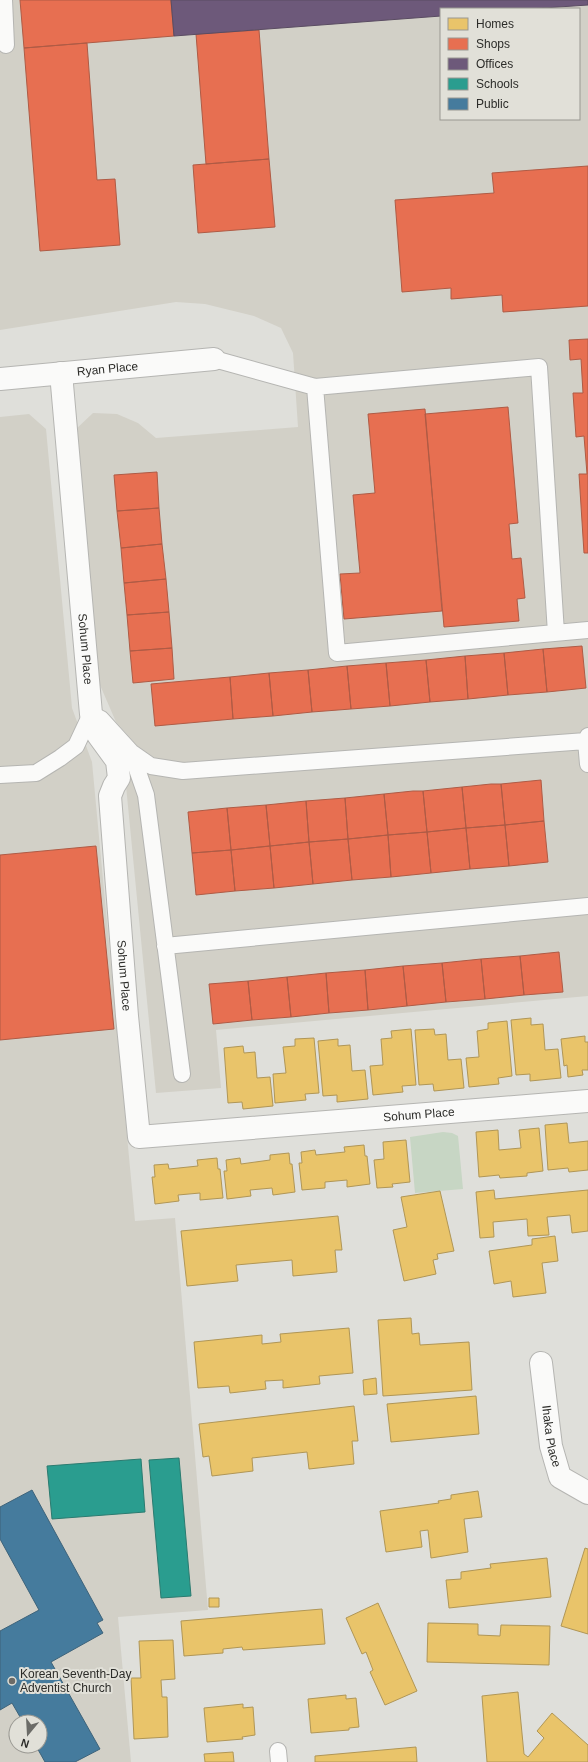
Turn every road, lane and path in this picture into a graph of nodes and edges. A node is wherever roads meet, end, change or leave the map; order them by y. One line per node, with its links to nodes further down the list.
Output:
1 (4, 0): 2 (lane)
2 (6, 45)
3 (214, 359): 4 (street, Ryan Place); 6 (lane)
4 (61, 373): 5 (street, Ryan Place); 9 (street, Sohum Place)
5 (0, 379)
6 (315, 387): 8 (lane); 8 (lane)
7 (588, 630): 8 (lane)
8 (556, 633)
9 (91, 714): 11 (lane); 13 (lane); 17 (street, Sohum Place)
10 (587, 739): 11 (lane); 12 (lane)
11 (131, 752): 15 (lane)
12 (588, 764)
13 (0, 776)
14 (588, 906): 15 (lane)
15 (165, 946): 16 (lane)
16 (182, 1074)
17 (588, 1101)
18 (541, 1363): 19 (street, Ihaka Place)
19 (588, 1493)

